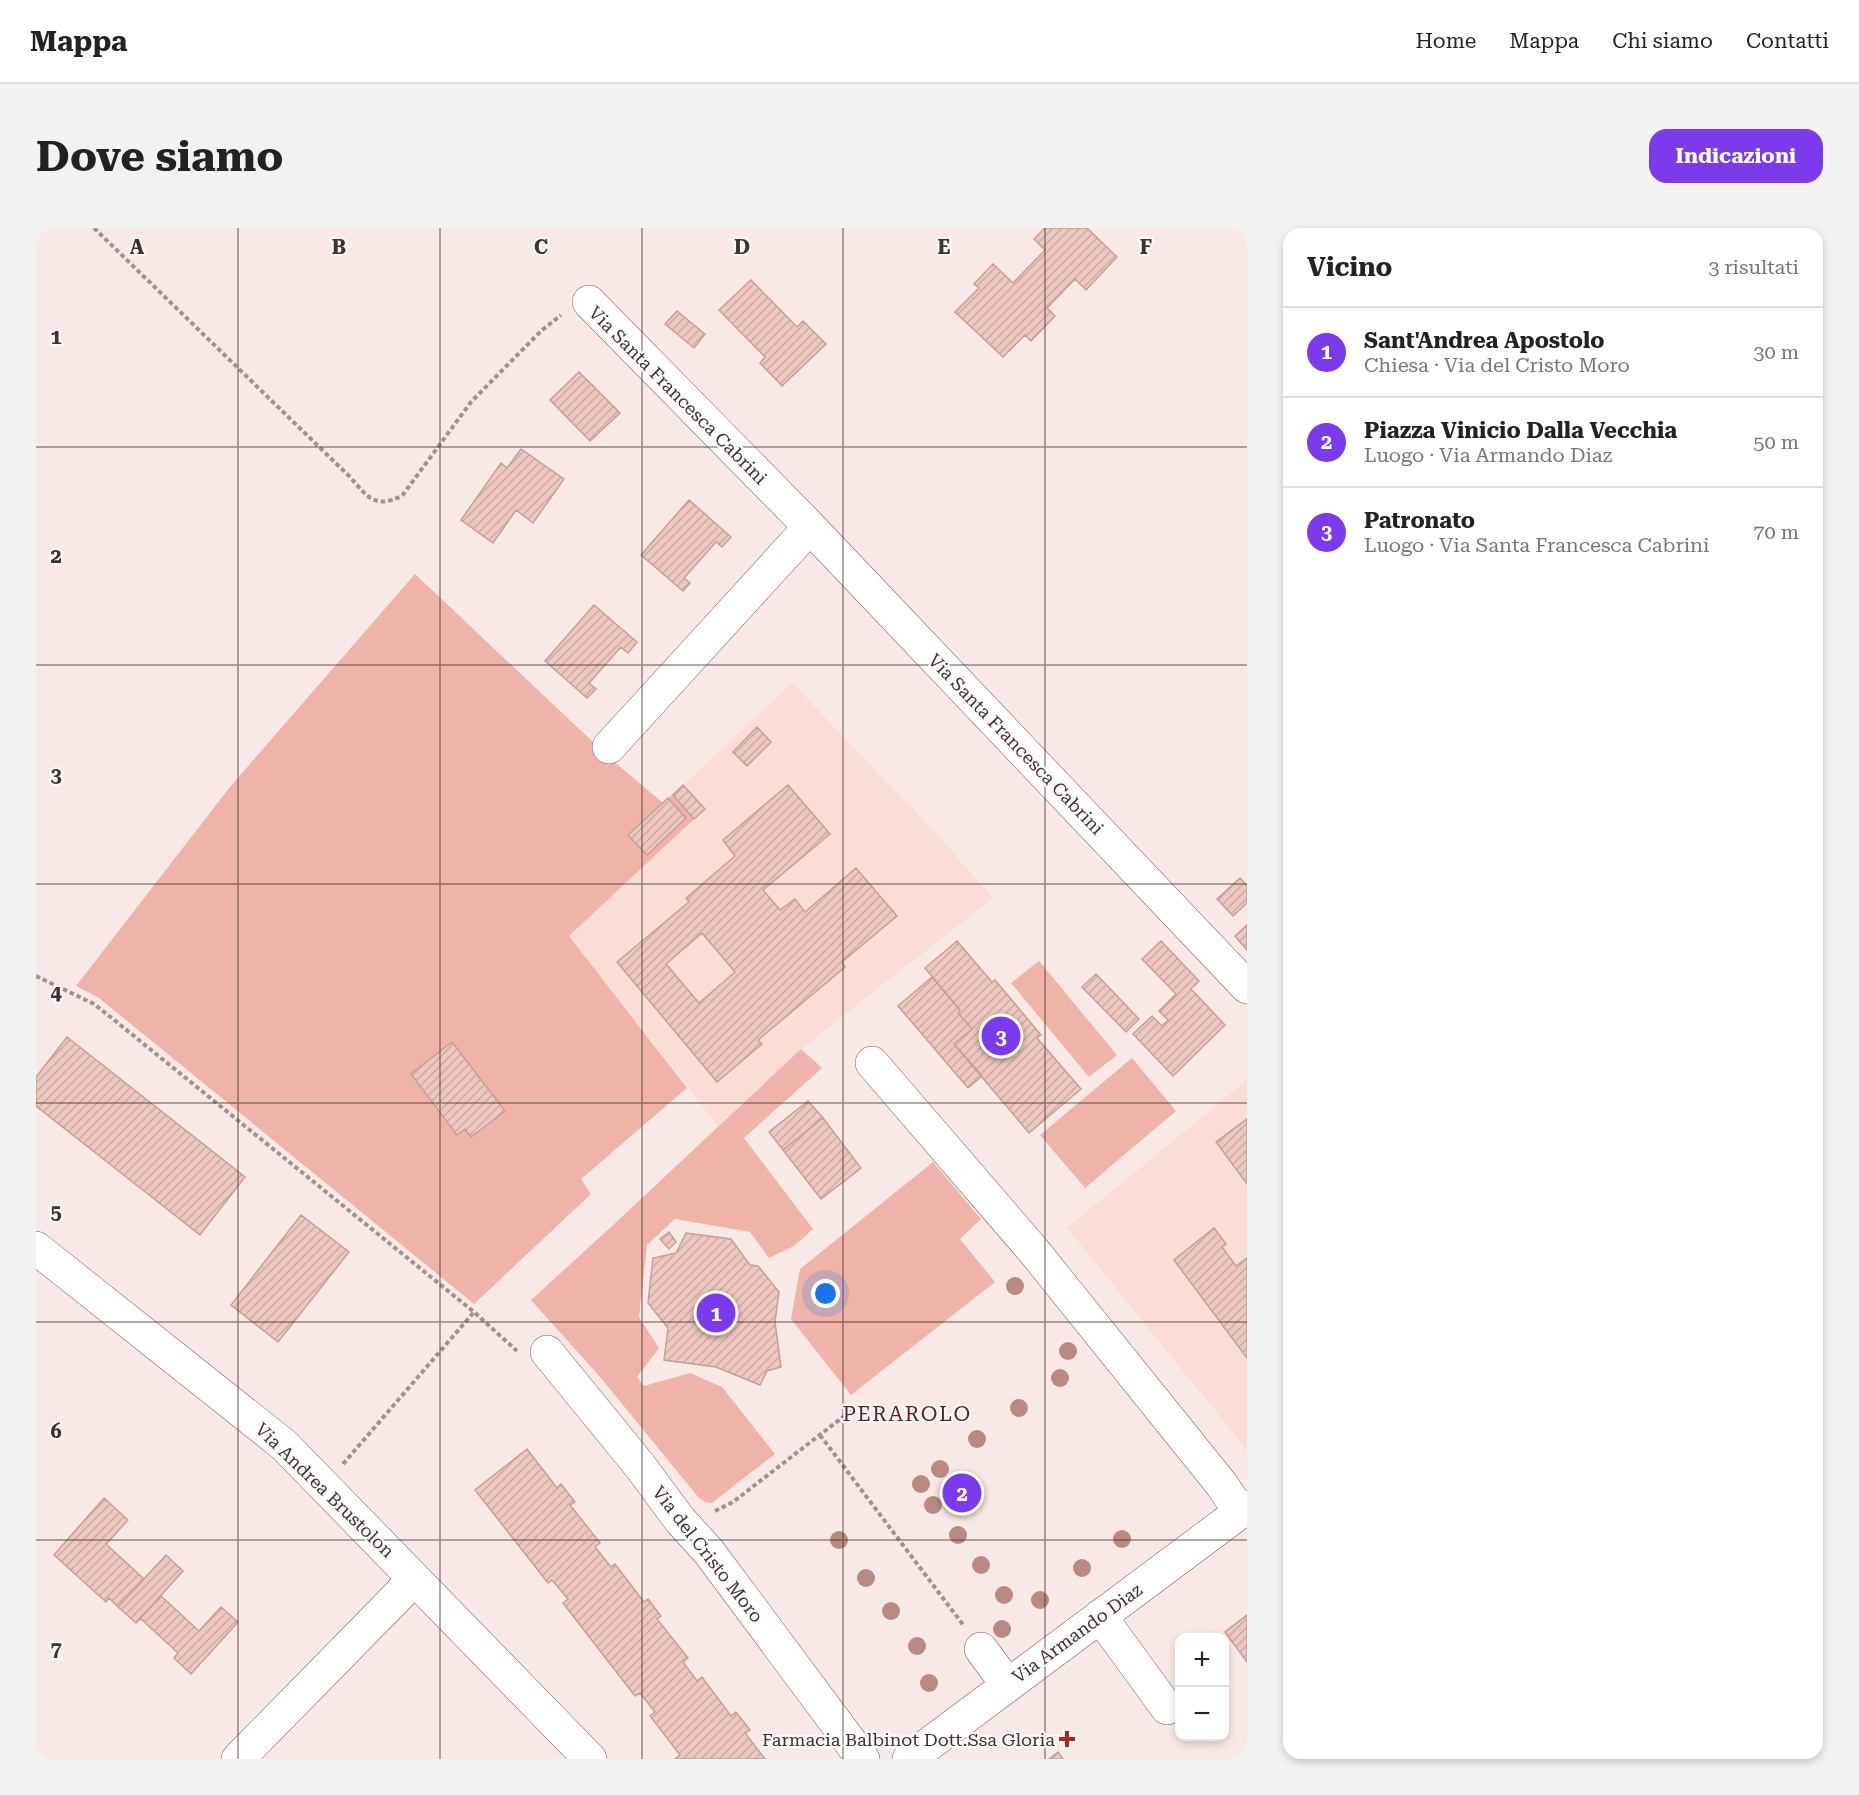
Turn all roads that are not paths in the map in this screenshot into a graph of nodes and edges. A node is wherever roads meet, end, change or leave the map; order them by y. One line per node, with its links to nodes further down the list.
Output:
1 (589, 302): 2 (street, Via Santa Francesca Cabrini)
2 (810, 527): 3 (street); 4 (street, Via Santa Francesca Cabrini)
3 (609, 747)
4 (1247, 987)
5 (872, 1063): 8 (street)
6 (36, 1248): 9 (street, Via Andrea Brustolon)
7 (535, 1354): 16 (street, Via del Cristo Moro)
8 (1244, 1510): 10 (street, Via Armando Diaz)
9 (413, 1579): 14 (street); 15 (street, Via Andrea Brustolon)
10 (1100, 1616): 12 (street, Via Armando Diaz); 13 (street)
11 (981, 1649): 12 (street)
12 (1007, 1684): 17 (street, Via Armando Diaz)
13 (1167, 1708)
14 (238, 1759)
15 (590, 1759)
16 (863, 1759)
17 (909, 1759)

